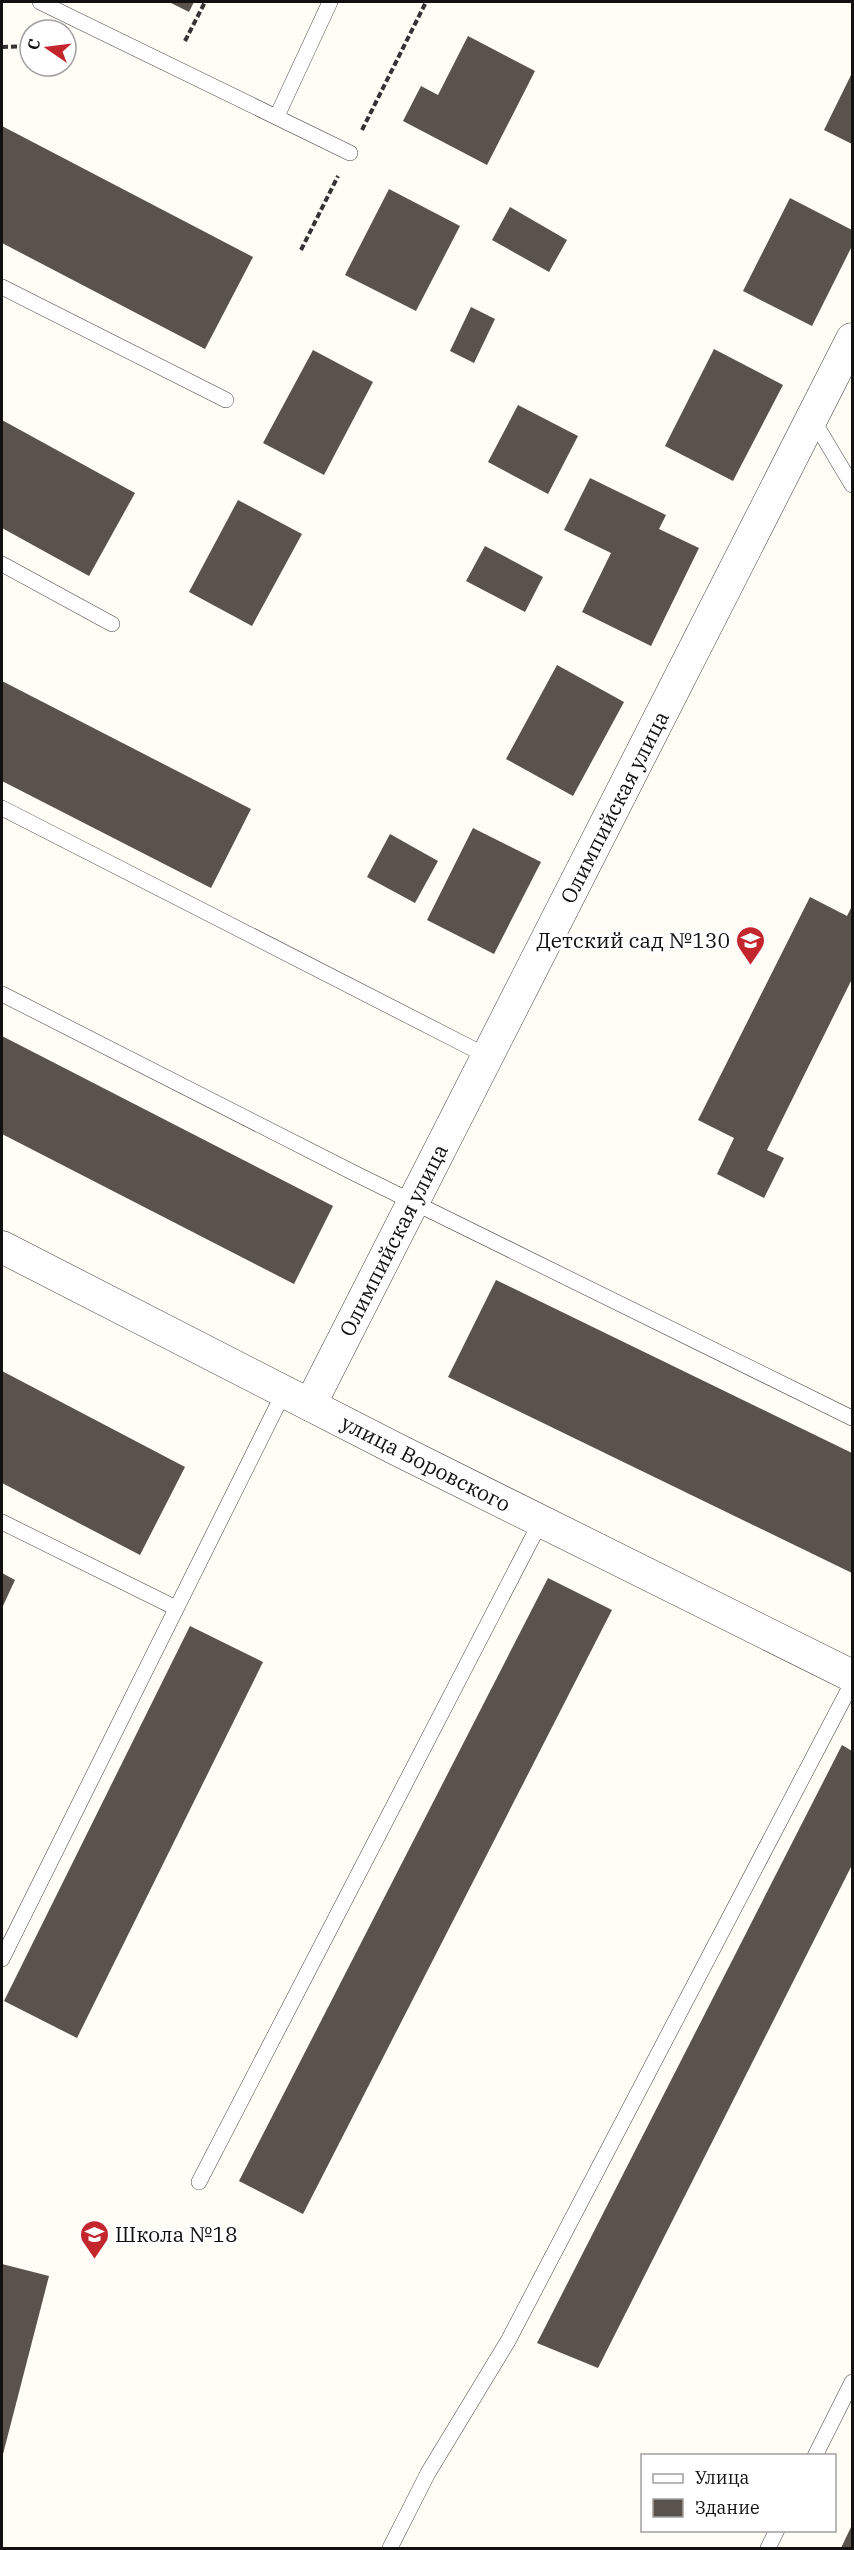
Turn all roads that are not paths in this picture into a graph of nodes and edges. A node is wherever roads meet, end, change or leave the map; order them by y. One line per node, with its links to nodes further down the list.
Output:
1 (40, 2): 3 (lane)
2 (330, 2): 3 (lane)
3 (277, 117): 4 (lane)
4 (350, 153)
5 (2, 287): 7 (lane)
6 (852, 339): 8 (street, Олимпийская улица)
7 (225, 400)
8 (812, 418): 9 (lane); 14 (street, Олимпийская улица)
9 (852, 485)
10 (2, 564): 11 (lane)
11 (112, 624)
12 (2, 808): 14 (lane)
13 (2, 994): 15 (lane)
14 (487, 1056): 15 (street, Олимпийская улица)
15 (413, 1202): 17 (street, Олимпийская улица); 18 (lane)
16 (2, 1246): 17 (street, улица Воровского)
17 (297, 1398): 19 (street, улица Воровского); 21 (lane)
18 (852, 1418)
19 (541, 1521): 22 (street, улица Воровского); 25 (lane)
20 (2, 1522): 21 (lane)
21 (176, 1608): 24 (lane)
22 (852, 1676)
23 (852, 1683): 29 (lane)
24 (2, 1959)
25 (199, 2182)
26 (852, 2382): 27 (lane)
27 (816, 2454)
28 (776, 2532): 30 (lane)
29 (390, 2548)
30 (768, 2548)

